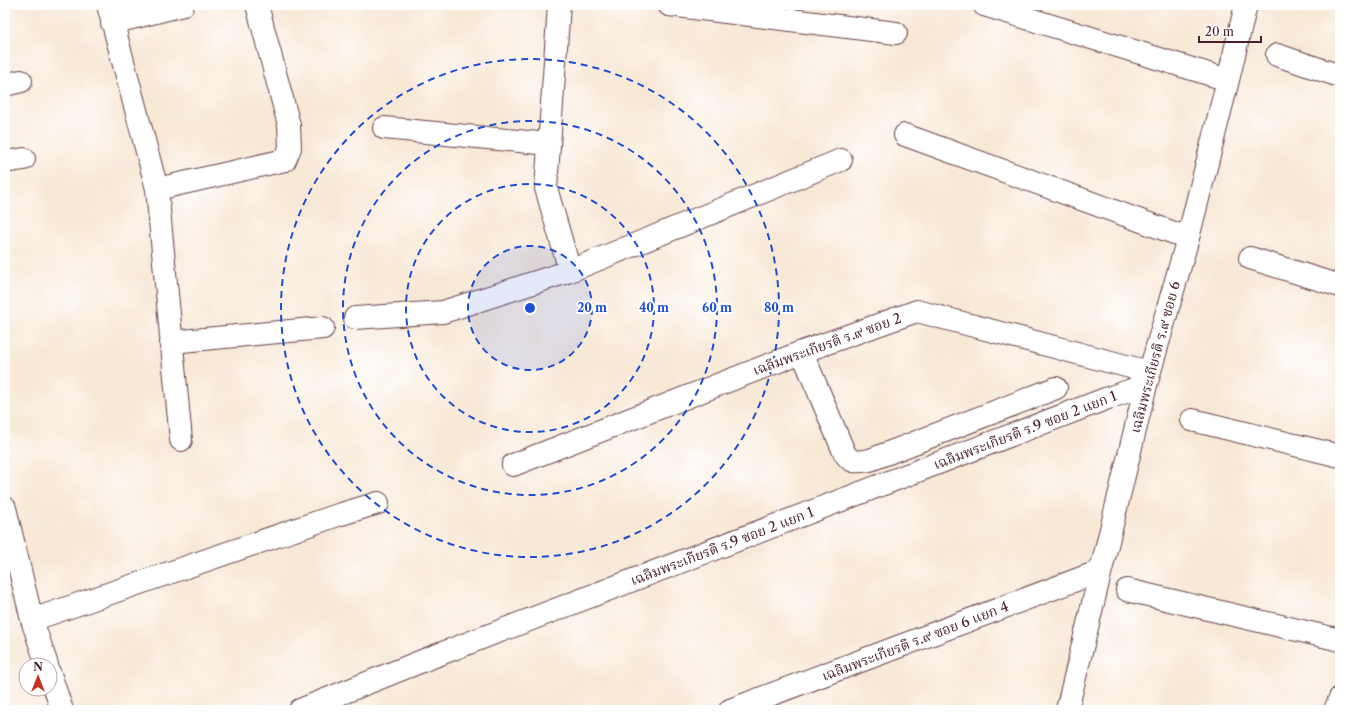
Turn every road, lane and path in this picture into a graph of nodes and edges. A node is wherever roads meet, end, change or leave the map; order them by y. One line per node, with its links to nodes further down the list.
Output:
1 (183, 5): 7 (street)
2 (257, 5): 16 (street)
3 (559, 5): 14 (street)
4 (669, 5): 8 (street)
5 (984, 5): 11 (street)
6 (1246, 5): 11 (street, เฉลิมพระเกียรติ ร.๙ ซอย 6)
7 (110, 14): 16 (street)
8 (896, 33)
9 (1276, 55): 10 (street)
10 (1340, 76)
11 (1228, 80): 17 (street, เฉลิมพระเกียรติ ร.๙ ซอย 6)
12 (384, 128): 14 (street)
13 (905, 135): 17 (street)
14 (549, 144): 19 (street)
15 (841, 160): 19 (street)
16 (157, 189): 23 (street)
17 (1188, 238): 25 (street, เฉลิมพระเกียรติ ร.๙ ซอย 6)
18 (1250, 258): 20 (street)
19 (570, 272): 21 (street)
20 (1340, 286)
21 (355, 318)
22 (323, 328): 23 (street)
23 (171, 342): 28 (street)
24 (802, 352): 25 (street, เฉลิมพระเกียรติ ร.๙ ซอย 2); 26 (street); 30 (street, เฉลิมพระเกียรติ ร.๙ ซอย 2)
25 (1148, 378): 33 (street, เฉลิมพระเกียรติ ร.๙ ซอย 6); 41 (street, เฉลิมพระเกียรติ ร.9 ซอย 2 แยก 1)
26 (1056, 388)
27 (1192, 420): 29 (street)
28 (181, 440)
29 (1340, 456)
30 (513, 465)
31 (378, 503): 35 (street)
32 (5, 508): 35 (street)
33 (1100, 571): 42 (street, เฉลิมพระเกียรติ ร.๙ ซอย 6 แยก 4); 43 (street, เฉลิมพระเกียรติ ร.๙ ซอย 6)
34 (1126, 590): 36 (street)
35 (32, 620): 37 (street)
36 (1340, 640)
37 (44, 657)
38 (58, 697): 40 (street)
39 (1340, 698): 44 (street)
40 (62, 710)
41 (300, 710)
42 (730, 710)
43 (1067, 710)
44 (1335, 710)

